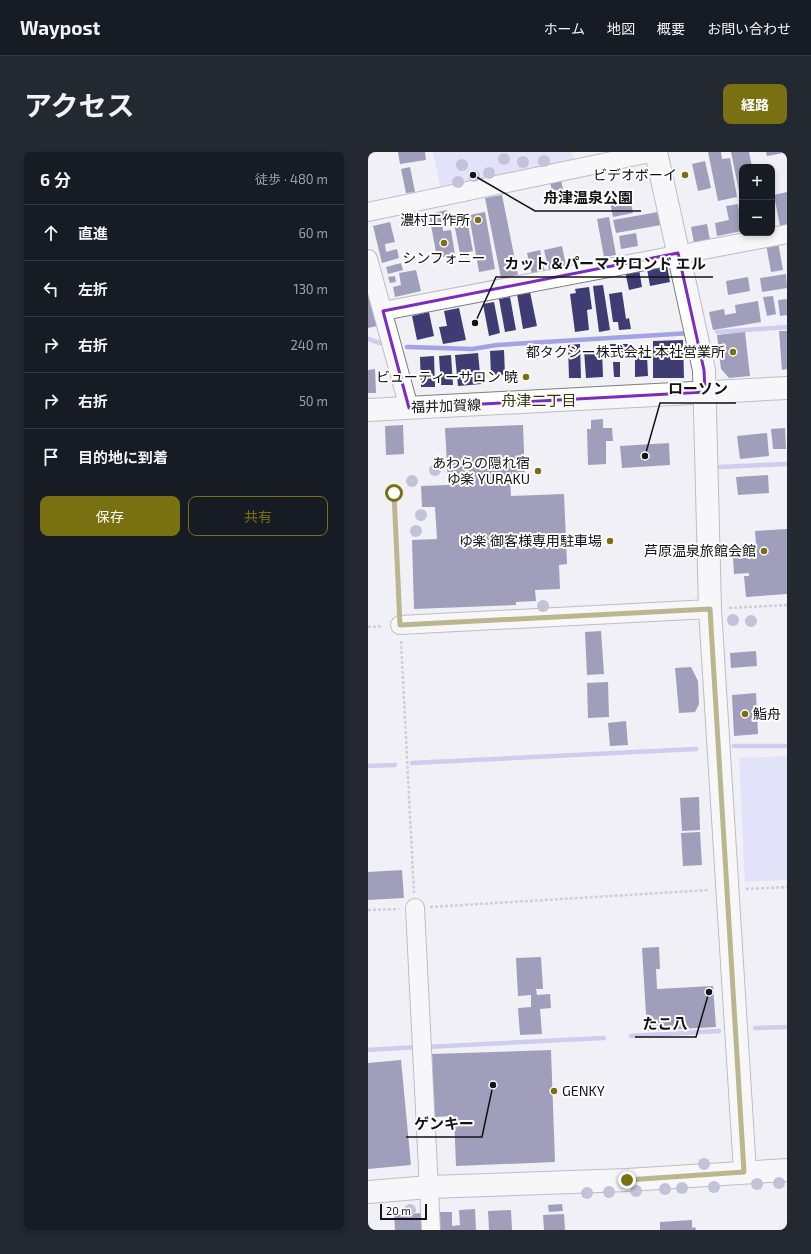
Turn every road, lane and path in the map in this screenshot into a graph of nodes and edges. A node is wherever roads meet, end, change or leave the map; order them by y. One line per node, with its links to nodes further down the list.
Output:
1 (655, 152): 2 (street); 4 (street)
2 (368, 212)
3 (787, 234): 4 (street)
4 (678, 254): 6 (street); 8 (street)
5 (368, 259): 6 (street)
6 (383, 311): 9 (street)
7 (787, 388): 8 (street, 福井加賀線)
8 (705, 392): 9 (street, 福井加賀線); 13 (street)
9 (409, 408): 10 (street, 福井加賀線)
10 (368, 410)
11 (394, 493): 14 (path)
12 (787, 605): 13 (path)
13 (710, 609): 14 (street); 16 (street)
14 (400, 625): 17 (path)
15 (787, 887): 16 (path)
16 (727, 889): 17 (path); 20 (street)
17 (415, 908): 18 (path); 21 (street)
18 (368, 910)
19 (787, 1170): 20 (street)
20 (744, 1172): 21 (street)
21 (429, 1187): 22 (street); 23 (street)
22 (368, 1192)
23 (431, 1230)

